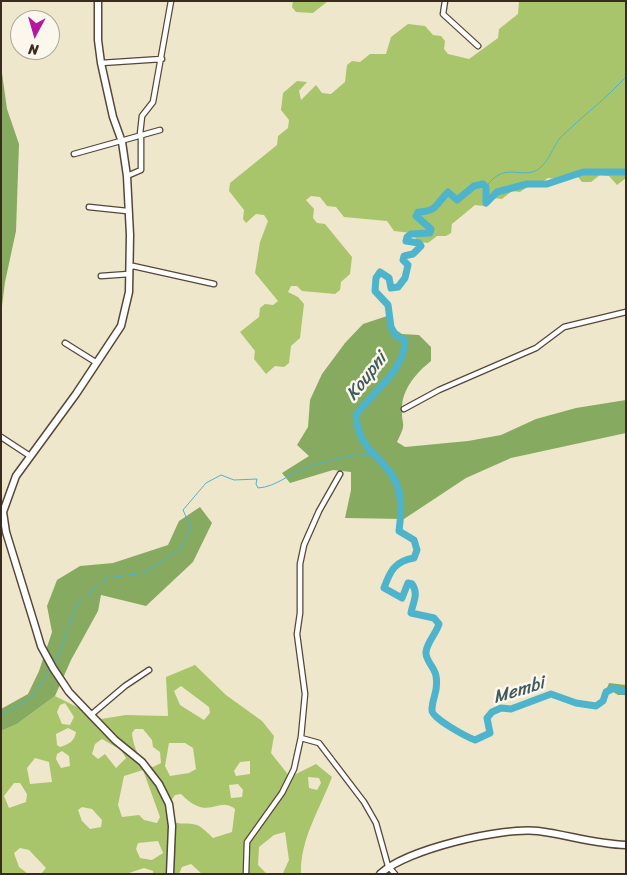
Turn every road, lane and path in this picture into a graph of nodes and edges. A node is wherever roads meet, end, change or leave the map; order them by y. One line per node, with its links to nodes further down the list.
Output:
1 (98, 1): 6 (street)
2 (171, 1): 5 (street)
3 (445, 1): 4 (street)
4 (478, 46)
5 (162, 59): 6 (street); 8 (street)
6 (101, 62): 9 (street)
7 (160, 130): 8 (street)
8 (140, 135): 9 (street); 11 (street)
9 (122, 142): 10 (street); 11 (street)
10 (74, 154)
11 (127, 176): 13 (street)
12 (89, 207): 13 (street)
13 (127, 211): 14 (street)
14 (129, 271): 15 (street); 16 (street); 19 (street)
15 (101, 276)
16 (214, 284)
17 (626, 312): 20 (street)
18 (65, 343): 19 (street)
19 (97, 363): 22 (street)
20 (404, 409)
21 (1, 436): 22 (street)
22 (30, 456): 24 (street)
23 (340, 474): 27 (street)
24 (2, 512): 26 (street)
25 (149, 670): 26 (street)
26 (92, 714): 30 (street)
27 (301, 738): 29 (street); 31 (street)
28 (626, 845): 29 (street)
29 (388, 866): 32 (street); 33 (street)
30 (170, 874)
31 (246, 874)
32 (380, 874)
33 (395, 874)

